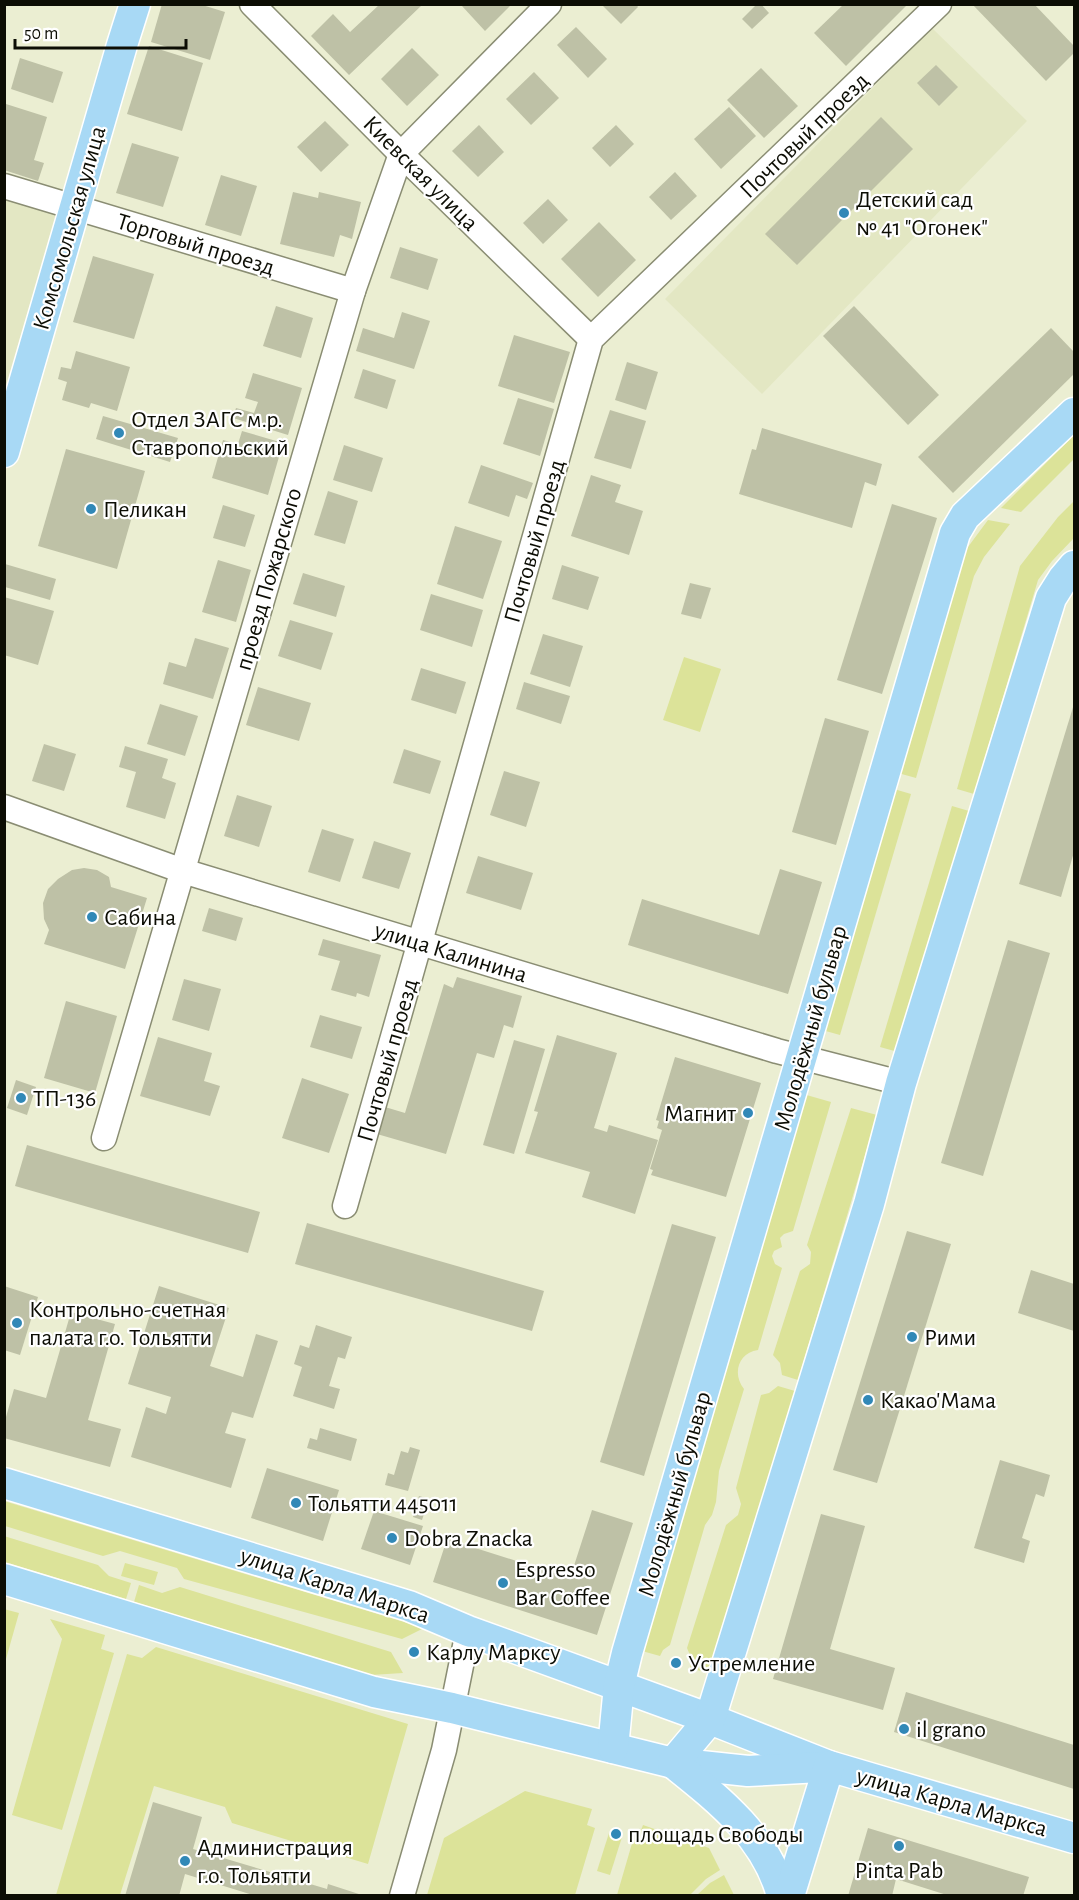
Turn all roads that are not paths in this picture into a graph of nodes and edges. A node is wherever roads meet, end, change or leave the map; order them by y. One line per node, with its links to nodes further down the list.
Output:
1 (135, 4): 7 (main road, Комсомольская улица)
2 (252, 4): 5 (street, Киевская улица)
3 (549, 4): 5 (street, проезд Пожарского)
4 (939, 4): 9 (street, Почтовый проезд)
5 (401, 154): 8 (street, проезд Пожарского); 9 (street, Киевская улица)
6 (4, 186): 7 (street, Торговый проезд)
7 (75, 208): 8 (street, Торговый проезд); 11 (main road, Комсомольская улица)
8 (353, 291): 14 (street, проезд Пожарского)
9 (591, 339): 15 (street, Почтовый проезд)
10 (1074, 413): 16 (main road, Молодёжный бульвар)
11 (4, 452)
12 (1074, 566): 17 (main road)
13 (4, 807): 14 (street, улица Калинина)
14 (183, 871): 15 (street, улица Калинина); 18 (street, проезд Пожарского)
15 (420, 942): 16 (street, улица Калинина); 19 (street, Почтовый проезд)
16 (802, 1057): 17 (street, улица Калинина); 23 (main road, Молодёжный бульвар)
17 (901, 1083): 25 (main road)
18 (104, 1138)
19 (345, 1206)
20 (4, 1483): 22 (main road, улица Карла Маркса)
21 (4, 1579): 24 (main road, улица Карла Маркса)
22 (468, 1630): 23 (main road, улица Карла Маркса); 24 (street)
23 (619, 1686): 25 (main road, улица Карла Маркса); 26 (main road, Молодёжный бульвар)
24 (452, 1708): 26 (main road, улица Карла Маркса); 30 (street)
25 (710, 1719): 27 (main road); 28 (main road, улица Карла Маркса)
26 (613, 1748): 27 (main road, улица Карла Маркса)
27 (673, 1763): 28 (main road, улица Карла Маркса); 31 (main road)
28 (830, 1766): 29 (main road, улица Карла Маркса); 32 (main road)
29 (1074, 1838)
30 (402, 1896)
31 (782, 1896)
32 (789, 1896)

